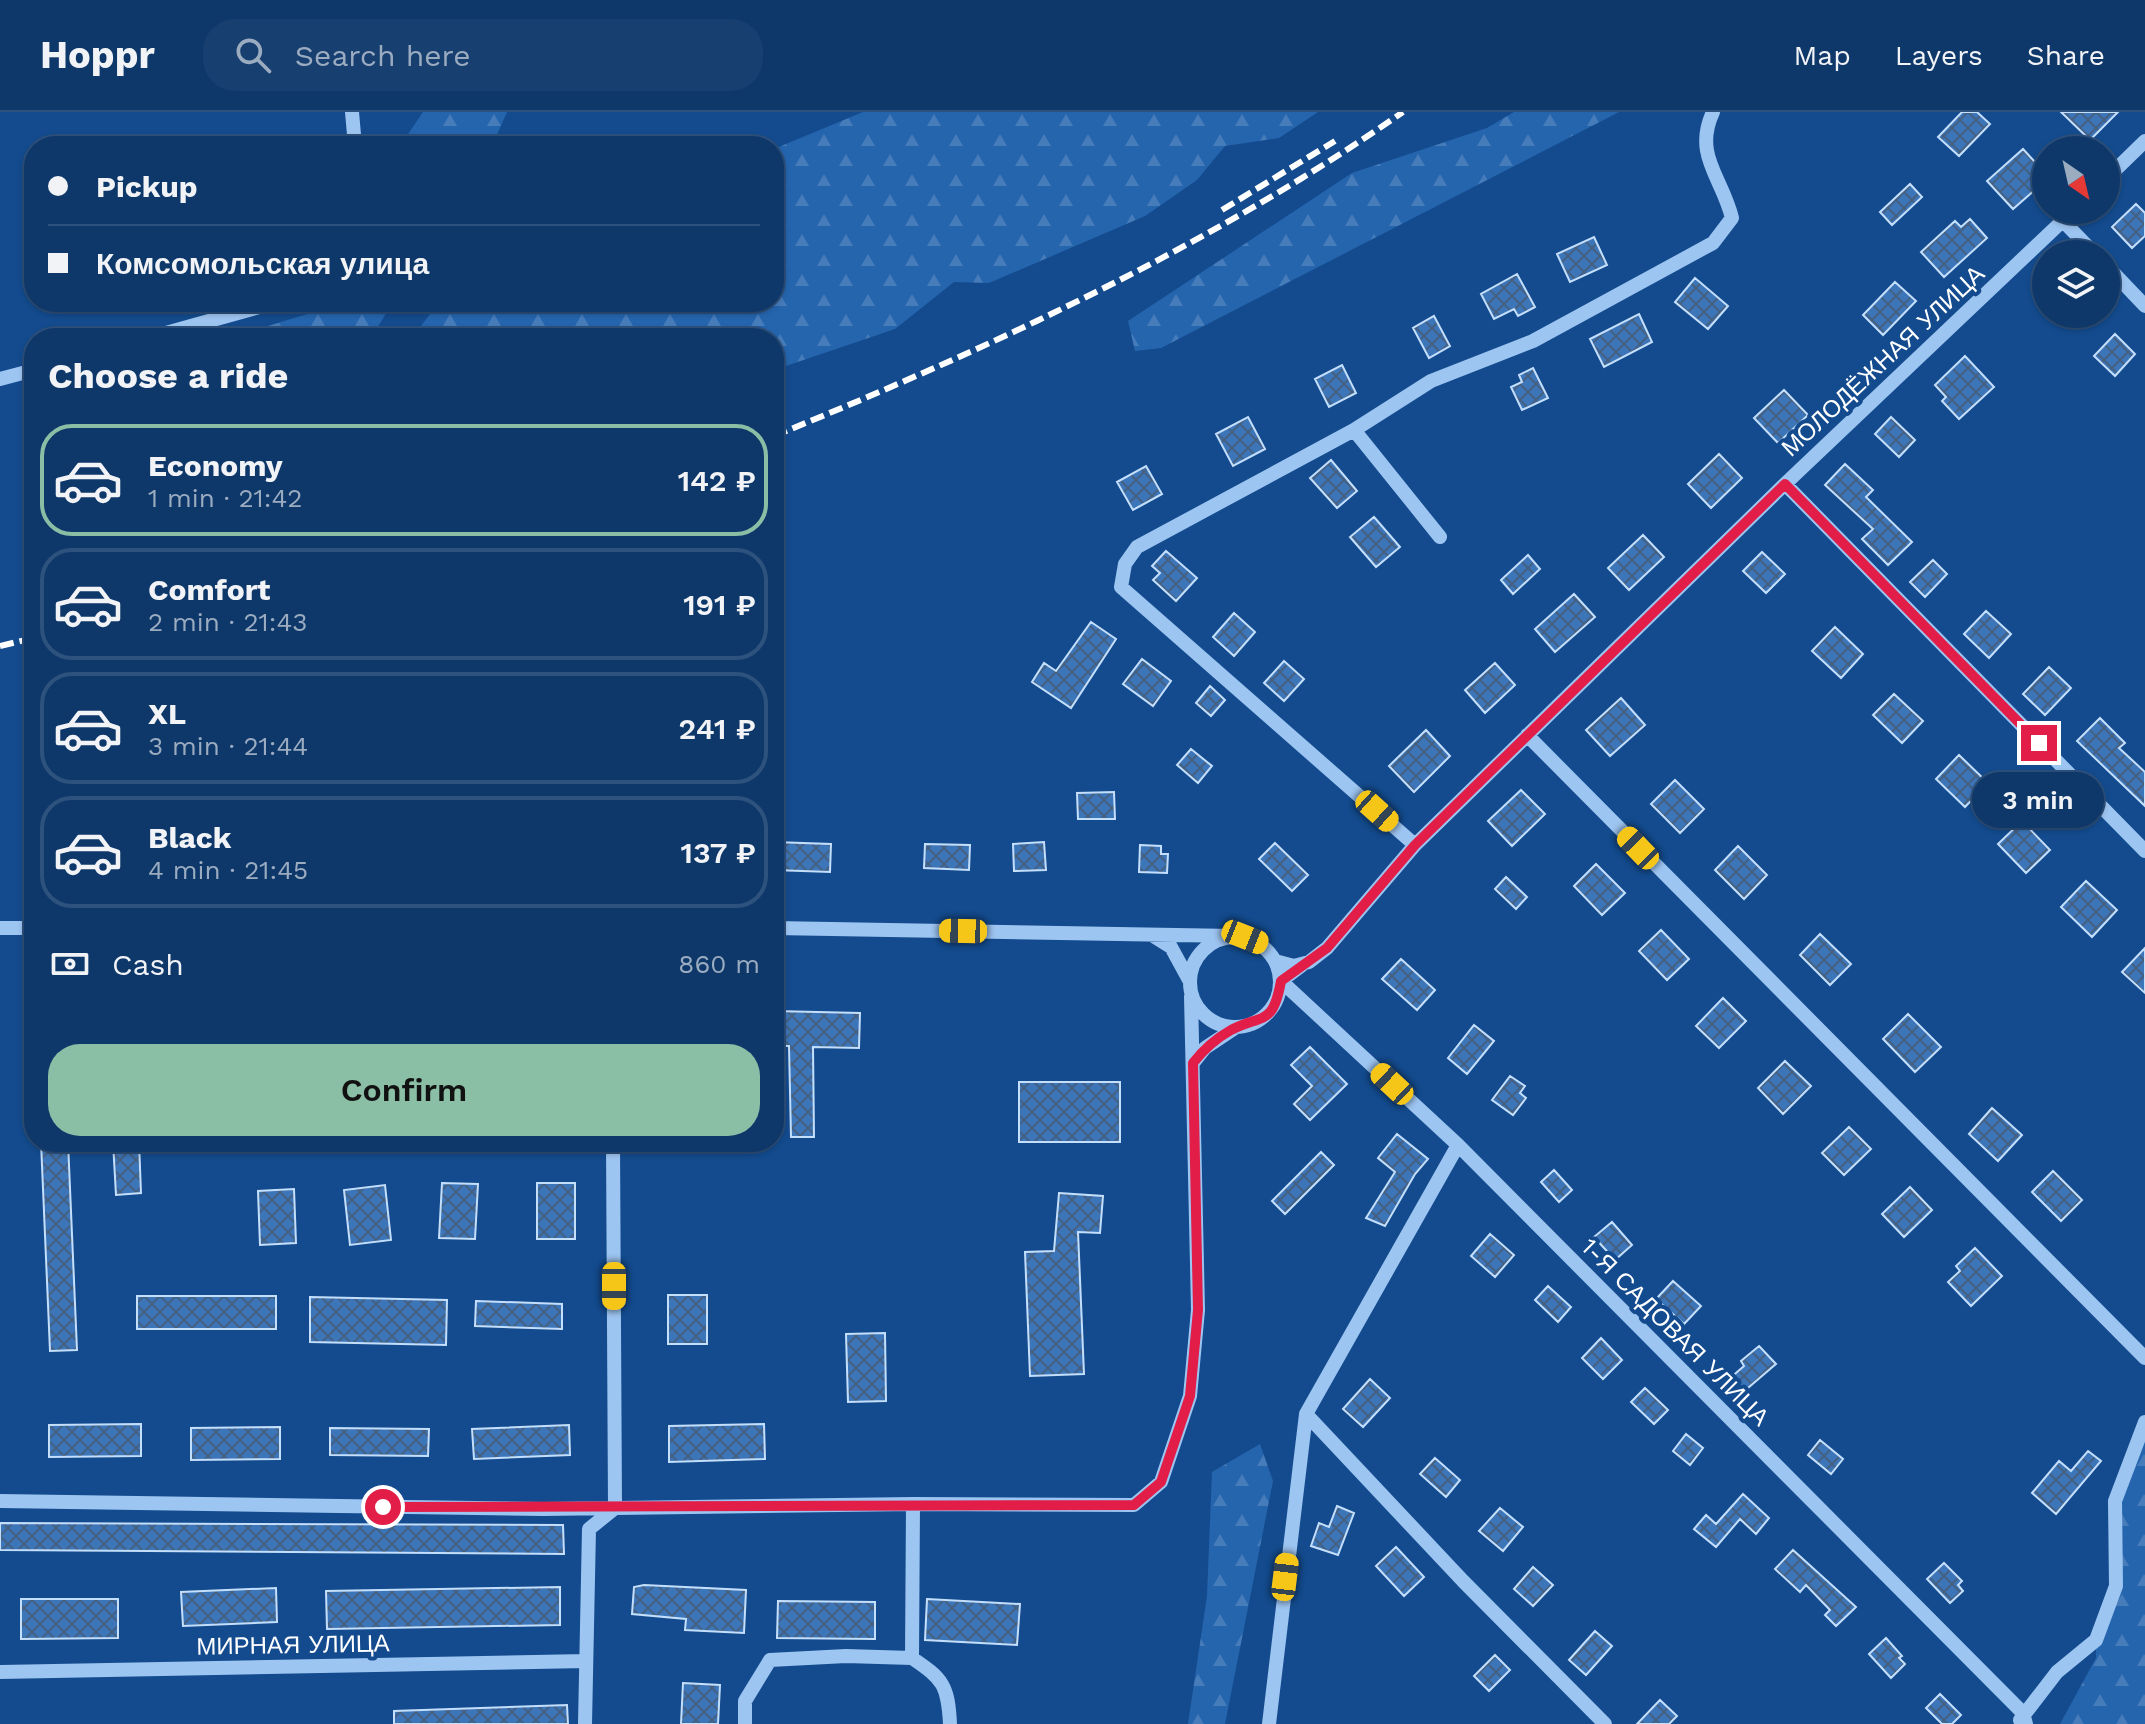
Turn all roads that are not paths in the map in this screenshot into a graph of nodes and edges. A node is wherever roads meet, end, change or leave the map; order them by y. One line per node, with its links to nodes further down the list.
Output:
1 (352, 112): 3 (street)
2 (1713, 112): 13 (street)
3 (354, 136)
4 (2145, 141): 5 (street)
5 (2120, 165)
6 (2059, 224): 14 (street, МОЛОДЁЖНАЯ УЛИЦА)
7 (2120, 280): 8 (street)
8 (2145, 306)
9 (241, 312): 10 (street)
10 (184, 328)
11 (24, 373): 12 (street)
12 (0, 379)
13 (1354, 430): 15 (street); 17 (street)
14 (1785, 484): 16 (street, МОЛОДЁЖНАЯ УЛИЦА); 18 (street)
15 (1440, 537)
16 (1527, 735): 17 (street, МОЛОДЁЖНАЯ УЛИЦА); 33 (street)
17 (1415, 845): 25 (street, МОЛОДЁЖНАЯ УЛИЦА)
18 (2145, 851)
19 (0, 928): 20 (street)
20 (24, 928)
21 (784, 928): 22 (street)
22 (1152, 935): 23 (street); 26 (street)
23 (1234, 936): 24 (street); 26 (street)
24 (1275, 961): 25 (street); 27 (street)
25 (1309, 962): 27 (street, МОЛОДЁЖНАЯ УЛИЦА)
26 (1189, 980): 28 (street)
27 (1281, 981): 29 (street); 31 (street, 1-Я САДОВАЯ УЛИЦА)
28 (1191, 996): 29 (street); 30 (street)
29 (1235, 1028): 30 (street)
30 (1193, 1063): 37 (street)
31 (1458, 1145): 34 (street); 42 (street, 1-Я САДОВАЯ УЛИЦА)
32 (613, 1152): 38 (street)
33 (2145, 1358)
34 (1306, 1414): 46 (street); 47 (street)
35 (2145, 1422): 42 (street)
36 (0, 1501): 38 (street)
37 (913, 1504): 38 (street); 39 (street)
38 (615, 1508): 40 (street)
39 (912, 1658): 44 (street); 45 (street)
40 (586, 1661): 41 (street, МИРНАЯ УЛИЦА); 43 (street)
41 (0, 1672)
42 (2023, 1720)
43 (585, 1724)
44 (745, 1724)
45 (950, 1724)
46 (1269, 1724)
47 (1605, 1724)

